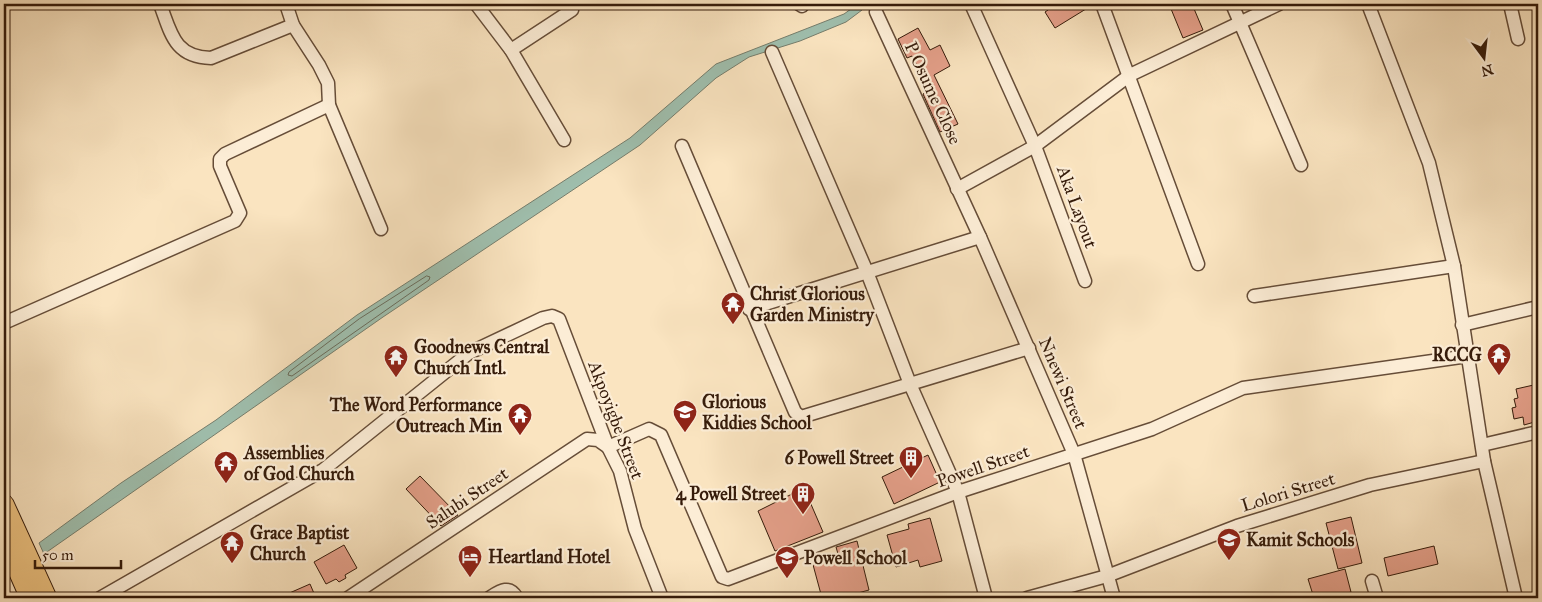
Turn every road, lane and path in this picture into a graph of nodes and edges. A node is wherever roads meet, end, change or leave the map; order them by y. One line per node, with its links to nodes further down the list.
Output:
1 (160, 4): 13 (street)
2 (286, 4): 13 (street)
3 (476, 4): 15 (street)
4 (971, 4): 21 (street, Aka Layout)
5 (1102, 4): 17 (street)
6 (1232, 4): 12 (street)
7 (1279, 4): 12 (street)
8 (1368, 4): 27 (street)
9 (1510, 4): 14 (street)
10 (572, 10): 15 (street)
11 (876, 12): 23 (street, P Osume Close)
12 (1238, 22): 17 (street); 22 (street)
13 (293, 25): 18 (street)
14 (1518, 39)
15 (511, 50): 19 (street)
16 (772, 52): 28 (street)
17 (1130, 75): 21 (street); 26 (street)
18 (329, 105): 24 (street); 33 (street)
19 (564, 140)
20 (682, 146): 31 (street)
21 (1036, 146): 23 (street); 29 (street, Aka Layout)
22 (1301, 165)
23 (957, 189): 25 (street, Nnewi Street)
24 (381, 228)
25 (980, 237): 28 (street); 35 (street, Nnewi Street)
26 (1198, 264)
27 (1454, 266): 30 (street); 34 (street)
28 (867, 272): 31 (street); 37 (street)
29 (1086, 281)
30 (1254, 296)
31 (749, 308): 37 (street)
32 (1538, 308): 34 (street)
33 (4, 323)
34 (1462, 325): 36 (street)
35 (1029, 348): 37 (street); 41 (street, Nnewi Street)
36 (1468, 356): 39 (street); 41 (street, Powell Street)
37 (910, 384): 43 (street)
38 (1538, 432): 39 (street)
39 (1482, 445): 42 (street)
40 (608, 447): 43 (street, Powell Street); 50 (street, Akpoyigbe Street); 51 (street, Salubi Street); 54 (street, Akpoyigbe Street)
41 (1074, 454): 43 (street, Powell Street); 46 (street, Nnewi Street)
42 (1484, 461): 46 (street, Lolori Street); 59 (street)
43 (958, 492): 55 (street)
44 (4, 504): 49 (highway)
45 (4, 539): 48 (highway)
46 (1107, 576): 56 (street, Lolori Street); 57 (street, Nnewi Street)
47 (1372, 581): 58 (street)
48 (30, 598)
49 (47, 598)
50 (100, 598)
51 (348, 598)
52 (489, 598): 53 (street)
53 (517, 598)
54 (662, 598)
55 (986, 598)
56 (1027, 598)
57 (1114, 598)
58 (1377, 598)
59 (1516, 598)

